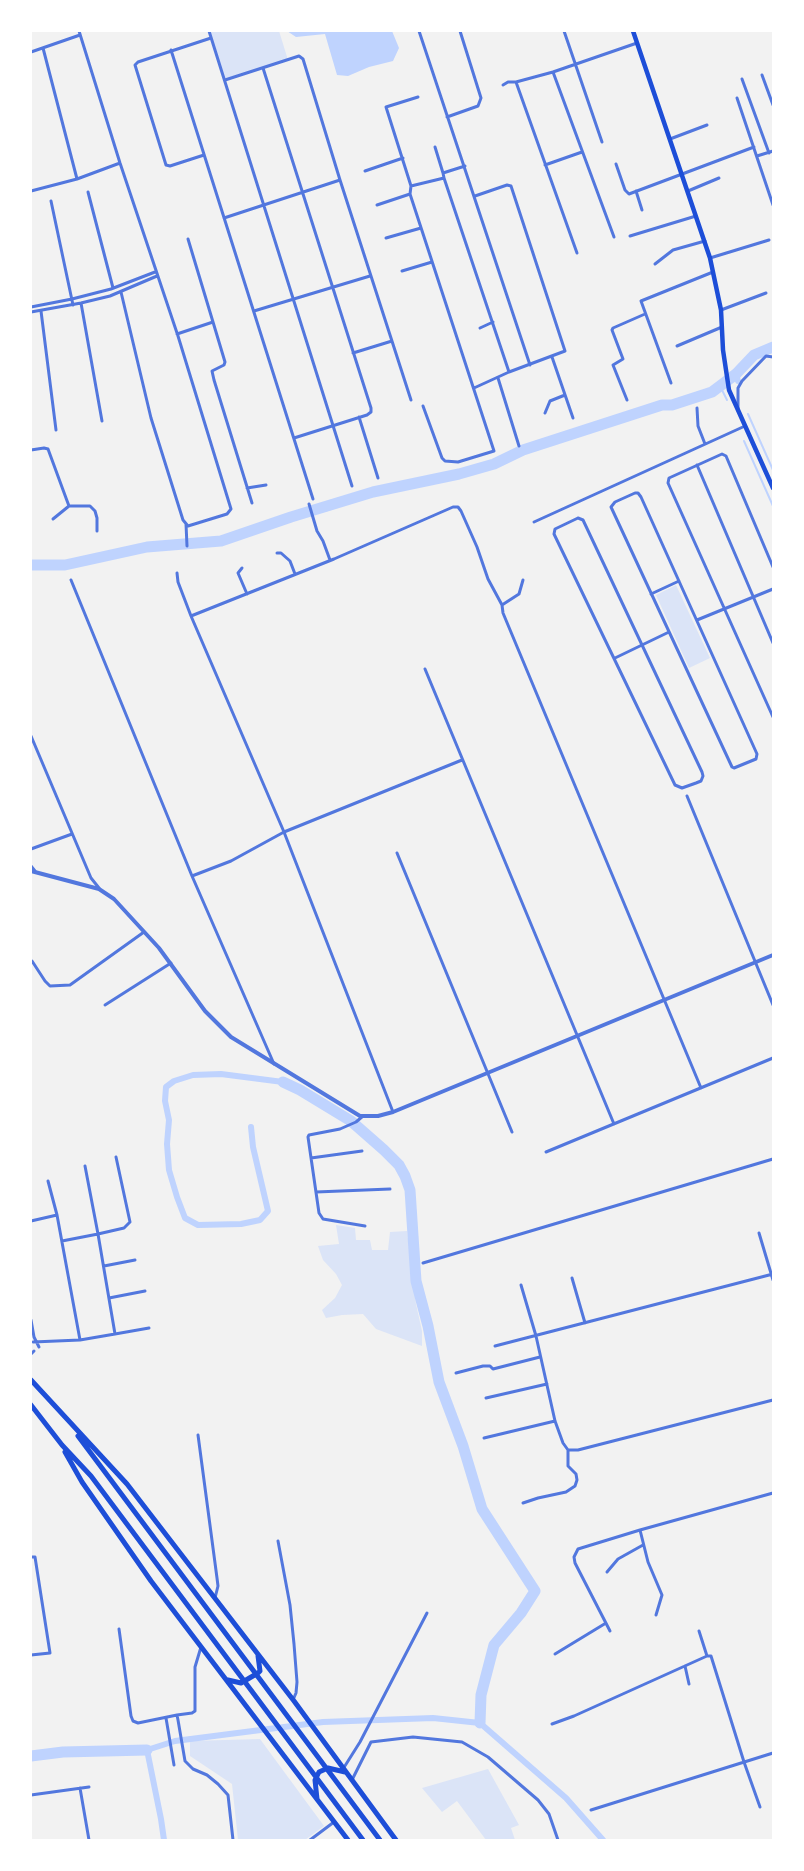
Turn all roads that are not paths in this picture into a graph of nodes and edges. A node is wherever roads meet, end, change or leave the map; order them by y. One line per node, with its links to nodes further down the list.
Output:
1 (209, 31): 7 (street)
2 (419, 31): 23 (street)
3 (460, 31): 23 (street)
4 (564, 31): 12 (street)
5 (633, 31): 8 (main road)
6 (80, 33): 9 (street); 34 (street)
7 (211, 38): 10 (street); 17 (street)
8 (637, 43): 12 (street); 25 (main road)
9 (43, 48): 11 (street); 43 (street)
10 (171, 50): 31 (street); 31 (street)
11 (31, 52)
12 (576, 64): 14 (street); 26 (street)
13 (263, 68): 17 (street); 44 (street); 50 (street)
14 (553, 72): 18 (street); 29 (street)
15 (762, 75): 22 (street)
16 (742, 79): 30 (street)
17 (225, 80): 55 (street)
18 (516, 82): 19 (street); 36 (street)
19 (502, 85)
20 (418, 97): 33 (street)
21 (737, 98): 28 (street)
22 (773, 105)
23 (448, 117): 37 (street)
24 (707, 125): 25 (street)
25 (670, 139): 40 (main road)
26 (602, 142)
27 (435, 147): 39 (street)
28 (754, 147): 32 (street); 40 (street)
29 (582, 152): 36 (street); 63 (street)
30 (771, 152): 32 (street)
31 (204, 155): 59 (street)
32 (757, 156): 56 (street)
33 (403, 158): 38 (street); 45 (street)
34 (120, 163): 43 (street); 73 (street)
35 (616, 164): 47 (street)
36 (545, 165): 67 (street)
37 (465, 166): 39 (street); 52 (street)
38 (365, 171)
39 (443, 173): 41 (street)
40 (682, 173): 47 (street); 48 (main road)
41 (444, 178): 45 (street); 90 (street)
42 (719, 178): 48 (street)
43 (76, 179): 46 (street)
44 (340, 180): 50 (street); 74 (street)
45 (411, 186): 51 (street)
46 (31, 191)
47 (636, 191): 57 (street)
48 (688, 191): 58 (main road)
49 (88, 192): 76 (street)
50 (303, 192): 55 (street); 75 (street)
51 (410, 194): 54 (street); 60 (street)
52 (475, 196): 97 (street); 99 (street)
53 (52, 201): 79 (street)
54 (377, 204)
55 (264, 205): 59 (street); 80 (street)
56 (773, 205)
57 (642, 210)
58 (697, 216): 61 (street); 66 (main road)
59 (224, 218): 86 (street)
60 (421, 228): 62 (street); 69 (street)
61 (630, 236)
62 (386, 238)
63 (614, 238)
64 (188, 239): 89 (street)
65 (769, 240): 68 (street)
66 (705, 241): 68 (main road); 70 (street)
67 (577, 253)
68 (710, 258): 72 (main road)
69 (432, 262): 71 (street); 103 (street)
70 (655, 264)
71 (402, 271)
72 (713, 272): 84 (main road); 88 (street)
73 (156, 274): 76 (street); 77 (street); 93 (street)
74 (370, 276): 75 (street); 94 (street)
75 (332, 287): 80 (street); 96 (street)
76 (113, 288): 79 (street)
77 (121, 292): 81 (street); 133 (street)
78 (766, 293): 84 (street)
79 (72, 299): 82 (street); 83 (street)
80 (293, 299): 86 (street); 114 (street)
81 (81, 303): 82 (street); 113 (street)
82 (73, 305): 85 (street)
83 (31, 307)
84 (721, 310): 91 (main road)
85 (42, 311): 87 (street); 116 (street)
86 (254, 311): 117 (street)
87 (31, 312)
88 (645, 314): 102 (street); 106 (street)
89 (213, 322): 93 (street); 125 (street)
90 (493, 322): 92 (street); 100 (street)
91 (722, 327): 95 (street); 109 (main road)
92 (480, 328)
93 (177, 334): 133 (street)
94 (392, 341): 96 (street); 105 (street)
95 (677, 346)
96 (353, 353): 111 (street)
97 (552, 357): 99 (street); 104 (street)
98 (773, 357): 109 (street)
99 (530, 365): 100 (street)
100 (509, 372): 101 (street)
101 (498, 378): 103 (street); 119 (street)
102 (672, 383)
103 (474, 388): 107 (street)
104 (565, 395): 110 (street); 112 (street)
105 (411, 400)
106 (628, 400)
107 (423, 406)
108 (697, 408): 118 (street)
109 (738, 412): 115 (main road)
110 (545, 413)
111 (359, 417): 114 (street); 122 (street)
112 (573, 418)
113 (102, 420)
114 (333, 426): 117 (street); 124 (street)
115 (745, 426): 118 (street); 126 (main road)
116 (56, 430)
117 (294, 438): 127 (street)
118 (705, 444): 132 (street)
119 (519, 446)
120 (31, 450): 129 (street)
121 (697, 465): 138 (street); 148 (street); 150 (street)
122 (378, 478)
123 (266, 485): 125 (street)
124 (352, 486)
125 (247, 488): 128 (street)
126 (773, 488)
127 (313, 499)
128 (252, 503)
129 (68, 506): 131 (street); 134 (street)
130 (309, 506): 137 (street)
131 (53, 519)
132 (534, 522)
133 (186, 524): 135 (street)
134 (97, 531)
135 (187, 546)
136 (277, 553): 141 (street)
137 (330, 560): 141 (street); 149 (street)
138 (773, 567)
139 (242, 568): 146 (street)
140 (177, 572): 151 (street)
141 (295, 574): 146 (street)
142 (71, 580): 168 (street)
143 (523, 580): 149 (street)
144 (679, 581): 147 (street); 147 (street); 152 (street)
145 (773, 589): 148 (street)
146 (247, 594): 151 (street)
147 (651, 594): 153 (street)
148 (753, 597): 150 (street); 154 (street)
149 (502, 605): 175 (street)
150 (725, 609): 152 (street); 158 (street)
151 (191, 616): 162 (street)
152 (697, 620): 153 (street)
153 (669, 632): 155 (street)
154 (773, 643)
155 (642, 645): 156 (street); 156 (street); 156 (street)
156 (615, 658)
157 (425, 669): 160 (street)
158 (773, 717)
159 (31, 736): 163 (street)
160 (462, 760): 162 (street); 178 (street)
161 (687, 796): 174 (street)
162 (284, 832): 168 (street); 183 (street)
163 (72, 834): 164 (street); 169 (street)
164 (31, 849)
165 (397, 853): 181 (street)
166 (31, 866): 167 (street)
167 (33, 871): 169 (street)
168 (192, 876): 180 (street)
169 (99, 889): 170 (street)
170 (145, 932): 172 (street); 173 (street)
171 (773, 956): 174 (street)
172 (32, 961)
173 (171, 963): 176 (street); 180 (street)
174 (756, 963): 175 (street); 177 (street)
175 (665, 1000): 178 (street); 182 (street)
176 (105, 1005)
177 (773, 1005)
178 (576, 1036): 181 (street); 185 (street)
179 (773, 1058): 182 (street)
180 (274, 1064): 184 (street)
181 (487, 1073): 183 (street); 186 (street)
182 (701, 1088): 185 (street)
183 (393, 1112): 184 (street)
184 (363, 1116): 190 (street)
185 (614, 1124): 188 (street)
186 (512, 1132)
187 (362, 1151): 190 (street)
188 (546, 1152)
189 (116, 1157): 200 (street)
190 (311, 1158): 195 (street)
191 (773, 1159): 203 (street)
192 (85, 1166): 200 (street)
193 (48, 1180): 196 (street)
194 (390, 1189): 195 (street)
195 (316, 1192): 198 (street)
196 (57, 1215): 197 (street); 201 (street)
197 (31, 1221)
198 (365, 1226)
199 (759, 1233): 205 (street)
200 (98, 1234): 201 (street); 204 (street)
201 (62, 1241): 216 (street)
202 (135, 1260): 204 (street)
203 (423, 1263)
204 (103, 1266): 210 (street)
205 (772, 1274): 207 (street); 212 (street)
206 (572, 1278): 212 (street)
207 (773, 1280)
208 (521, 1285): 215 (street)
209 (145, 1291): 210 (street)
210 (109, 1298): 214 (street)
211 (31, 1320): 218 (street)
212 (584, 1323): 215 (street)
213 (149, 1328): 214 (street)
214 (115, 1334): 216 (street)
215 (536, 1336): 219 (street); 221 (street)
216 (80, 1340): 217 (street)
217 (44, 1341): 218 (street); 220 (street)
218 (35, 1342): 220 (street)
219 (495, 1346)
220 (35, 1350)
221 (540, 1357): 222 (street); 224 (street)
222 (456, 1373)
223 (31, 1380): 228 (main road)
224 (547, 1384): 225 (street); 229 (street)
225 (486, 1398)
226 (773, 1400): 233 (street)
227 (31, 1405): 232 (main road)
228 (66, 1419): 241 (main road); 277 (main road)
229 (555, 1420): 231 (street); 233 (street)
230 (198, 1435): 241 (street)
231 (484, 1438)
232 (62, 1445): 248 (main road); 276 (main road)
233 (568, 1450): 235 (street)
234 (773, 1493): 236 (street)
235 (523, 1503)
236 (640, 1530): 238 (street); 244 (street)
237 (278, 1541): 256 (street)
238 (643, 1545): 240 (street); 243 (street)
239 (31, 1557): 250 (street)
240 (607, 1572)
241 (215, 1598): 251 (main road)
242 (427, 1613): 263 (street)
243 (656, 1615)
244 (606, 1623): 246 (street); 249 (street)
245 (119, 1629): 258 (street)
246 (610, 1631)
247 (700, 1631): 252 (street)
248 (201, 1646): 254 (main road); 257 (street)
249 (556, 1654)
250 (31, 1655)
251 (258, 1656): 254 (main road); 256 (main road)
252 (707, 1656): 253 (street); 261 (street)
253 (685, 1666): 255 (street); 259 (street)
254 (227, 1680): 268 (main road)
255 (689, 1684)
256 (293, 1701): 263 (main road)
257 (177, 1715): 258 (street); 273 (street)
258 (166, 1718): 262 (street)
259 (552, 1724)
260 (773, 1753): 261 (street)
261 (744, 1762): 269 (street); 270 (street)
262 (174, 1765)
263 (344, 1770): 264 (main road); 268 (main road)
264 (352, 1781): 278 (main road); 279 (street)
265 (89, 1787): 266 (street)
266 (80, 1788): 267 (street); 272 (street)
267 (31, 1795)
268 (317, 1800): 271 (main road)
269 (760, 1807)
270 (591, 1810)
271 (334, 1822): 274 (street); 275 (main road)
272 (89, 1840)
273 (234, 1840)
274 (310, 1840)
275 (348, 1840)
276 (363, 1840)
277 (380, 1840)
278 (396, 1840)
279 (558, 1840)

